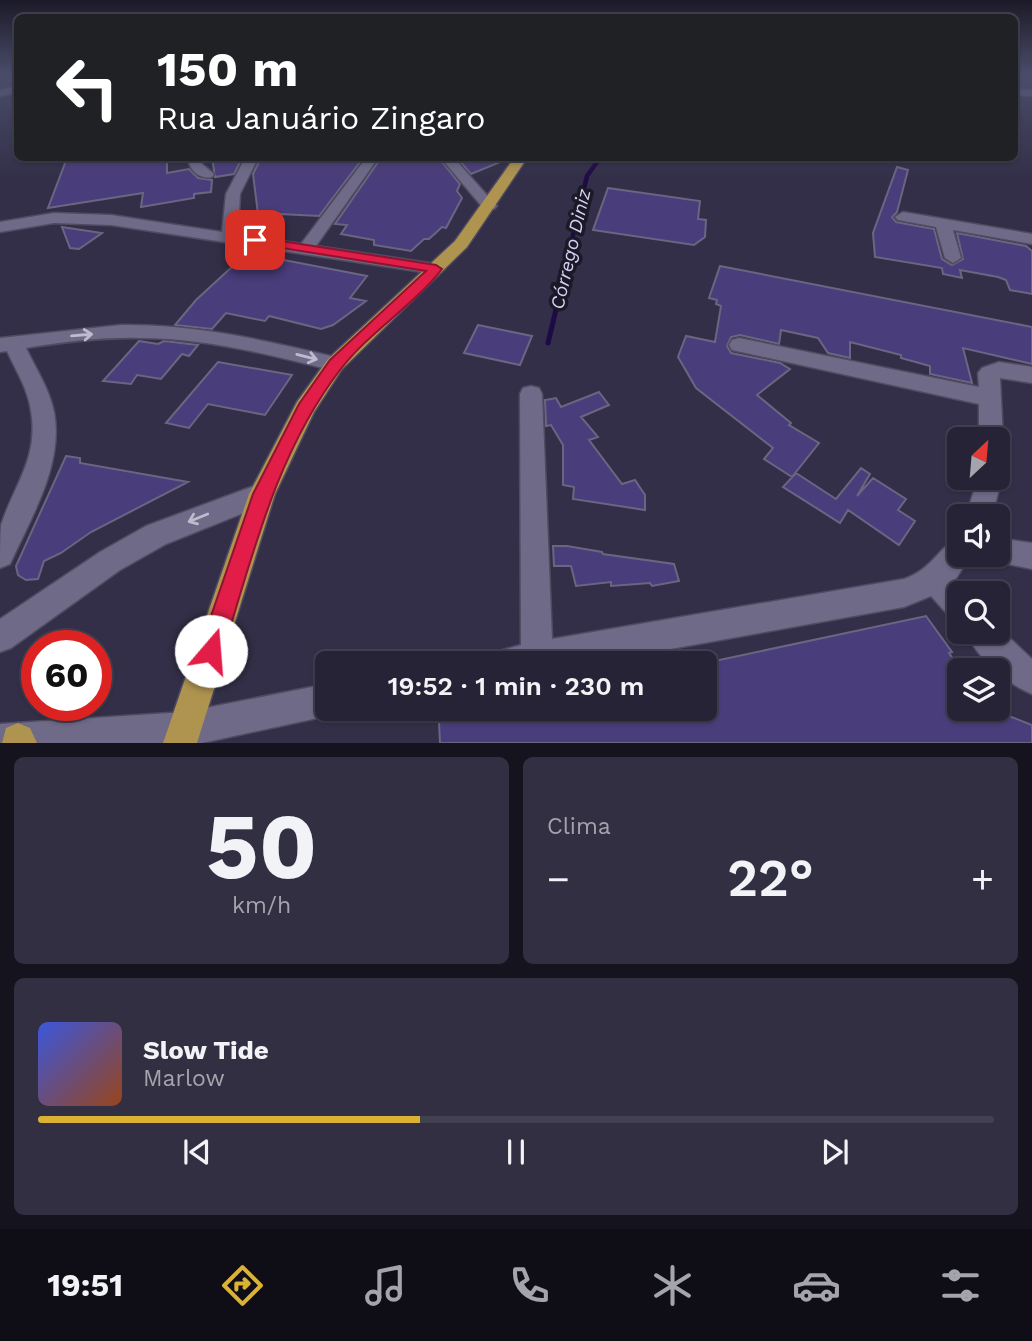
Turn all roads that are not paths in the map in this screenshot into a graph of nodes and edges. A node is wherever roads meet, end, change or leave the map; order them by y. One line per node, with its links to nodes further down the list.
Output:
1 (195, 161): 6 (street)
2 (250, 161): 11 (street)
3 (370, 161): 13 (street)
4 (450, 161): 7 (street)
5 (518, 161): 7 (main road)
6 (207, 174)
7 (489, 206): 15 (main road)
8 (902, 217): 9 (street)
9 (943, 225): 12 (street); 14 (street)
10 (0, 227): 11 (street)
11 (230, 237): 13 (street)
12 (1032, 239)
13 (306, 248): 15 (street)
14 (953, 258)
15 (436, 269): 18 (main road)
16 (7, 344): 18 (street, one-way to 18); 25 (street)
17 (739, 345): 21 (street)
18 (335, 364): 23 (main road)
19 (1032, 375): 21 (street)
20 (531, 394): 32 (street)
21 (990, 398): 22 (street)
22 (991, 427)
23 (262, 494): 30 (street, one-way to 30); 36 (main road)
24 (1010, 553): 26 (street)
25 (0, 555)
26 (1032, 556)
27 (948, 567): 28 (street)
28 (936, 580): 29 (street); 33 (street)
29 (947, 592)
30 (0, 636)
31 (994, 644): 34 (street)
32 (537, 651)
33 (571, 651)
34 (1032, 678)
35 (315, 703): 36 (street)
36 (183, 736): 37 (street)
37 (13, 741)

